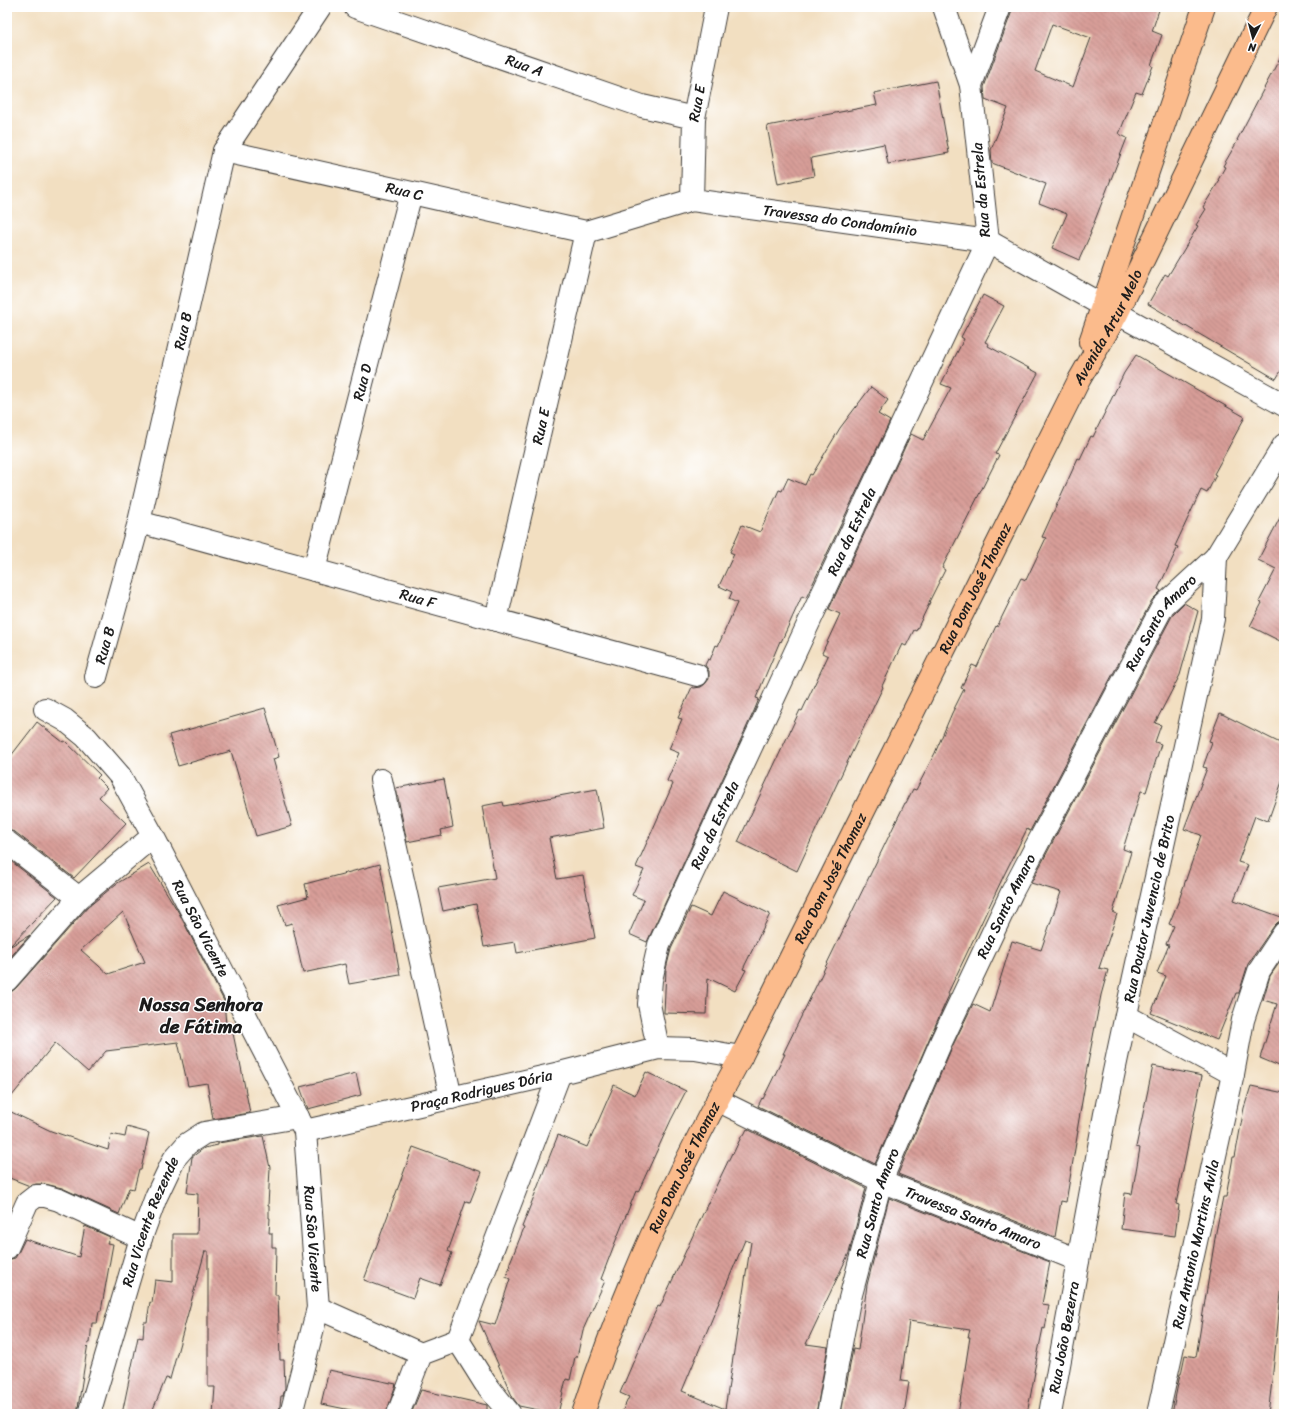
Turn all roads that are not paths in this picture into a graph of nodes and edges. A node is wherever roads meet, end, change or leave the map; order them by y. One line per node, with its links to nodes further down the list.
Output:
1 (320, 7): 10 (street, Rua B)
2 (355, 7): 9 (street, Rua A)
3 (716, 7): 9 (street, Rua E)
4 (944, 7): 8 (street, Rua da Estrela)
5 (1000, 7): 8 (street)
6 (1204, 7): 15 (main road, Avenida Artur Melo)
7 (1266, 7): 15 (main road, Avenida Artur Melo)
8 (971, 85): 14 (street, Rua da Estrela)
9 (694, 118): 12 (street, Rua E)
10 (224, 151): 11 (street, Rua C); 19 (street, Rua B)
11 (411, 193): 13 (street, Rua C); 21 (street, Rua D)
12 (692, 200): 13 (street); 14 (street, Travessa do Condomínio)
13 (586, 232): 22 (street, Rua E)
14 (988, 241): 15 (street); 33 (street, Rua da Estrela)
15 (1110, 310): 16 (main road, Avenida Artur Melo); 17 (street)
16 (1079, 380): 34 (main road, Rua Dom José Thomaz)
17 (1284, 405)
18 (1284, 445): 20 (street, Rua Santo Amaro)
19 (138, 522): 21 (street, Rua F); 24 (street, Rua B)
20 (1216, 557): 32 (street, Rua Doutor Juvencio de Brito); 40 (street, Rua Santo Amaro)
21 (314, 570): 22 (street, Rua F)
22 (496, 620): 23 (street, Rua F)
23 (697, 675)
24 (96, 677)
25 (45, 708): 27 (street, Rua São Vicente)
26 (381, 780): 37 (street)
27 (153, 836): 29 (street); 39 (street, Rua São Vicente)
28 (7, 842): 29 (street)
29 (79, 898): 31 (street)
30 (1284, 933): 36 (street, Rua Antonio Martins Avila)
31 (7, 980)
32 (1126, 1016): 36 (street); 43 (street, Rua Doutor Juvencio de Brito)
33 (658, 1048): 34 (street, Praça Rodrigues Dória); 35 (street, Praça Rodrigues Dória)
34 (741, 1057): 38 (main road, Rua Dom José Thomaz)
35 (560, 1073): 37 (street, Praça Rodrigues Dória); 45 (street)
36 (1233, 1074): 56 (street, Rua Antonio Martins Avila)
37 (451, 1098): 39 (street, Praça Rodrigues Dória)
38 (717, 1100): 40 (street, Travessa Santo Amaro); 47 (main road, Rua Dom José Thomaz)
39 (301, 1124): 41 (street, Rua Vicente Rezende); 44 (street, Rua São Vicente)
40 (881, 1181): 43 (street, Travessa Santo Amaro); 54 (street, Rua Santo Amaro)
41 (141, 1238): 42 (street); 48 (street, Rua Vicente Rezende)
42 (7, 1248)
43 (1078, 1260): 55 (street, Rua João Bezerra)
44 (318, 1308): 46 (street); 49 (street, Rua São Vicente)
45 (458, 1340): 46 (street); 51 (street)
46 (421, 1354): 50 (street)
47 (594, 1382): 52 (main road, Rua Dom José Thomaz); 53 (main road, Rua Dom José Thomaz)
48 (89, 1414)
49 (291, 1414)
50 (398, 1414)
51 (510, 1414)
52 (583, 1414)
53 (589, 1414)
54 (828, 1414)
55 (1050, 1414)
56 (1158, 1414)

